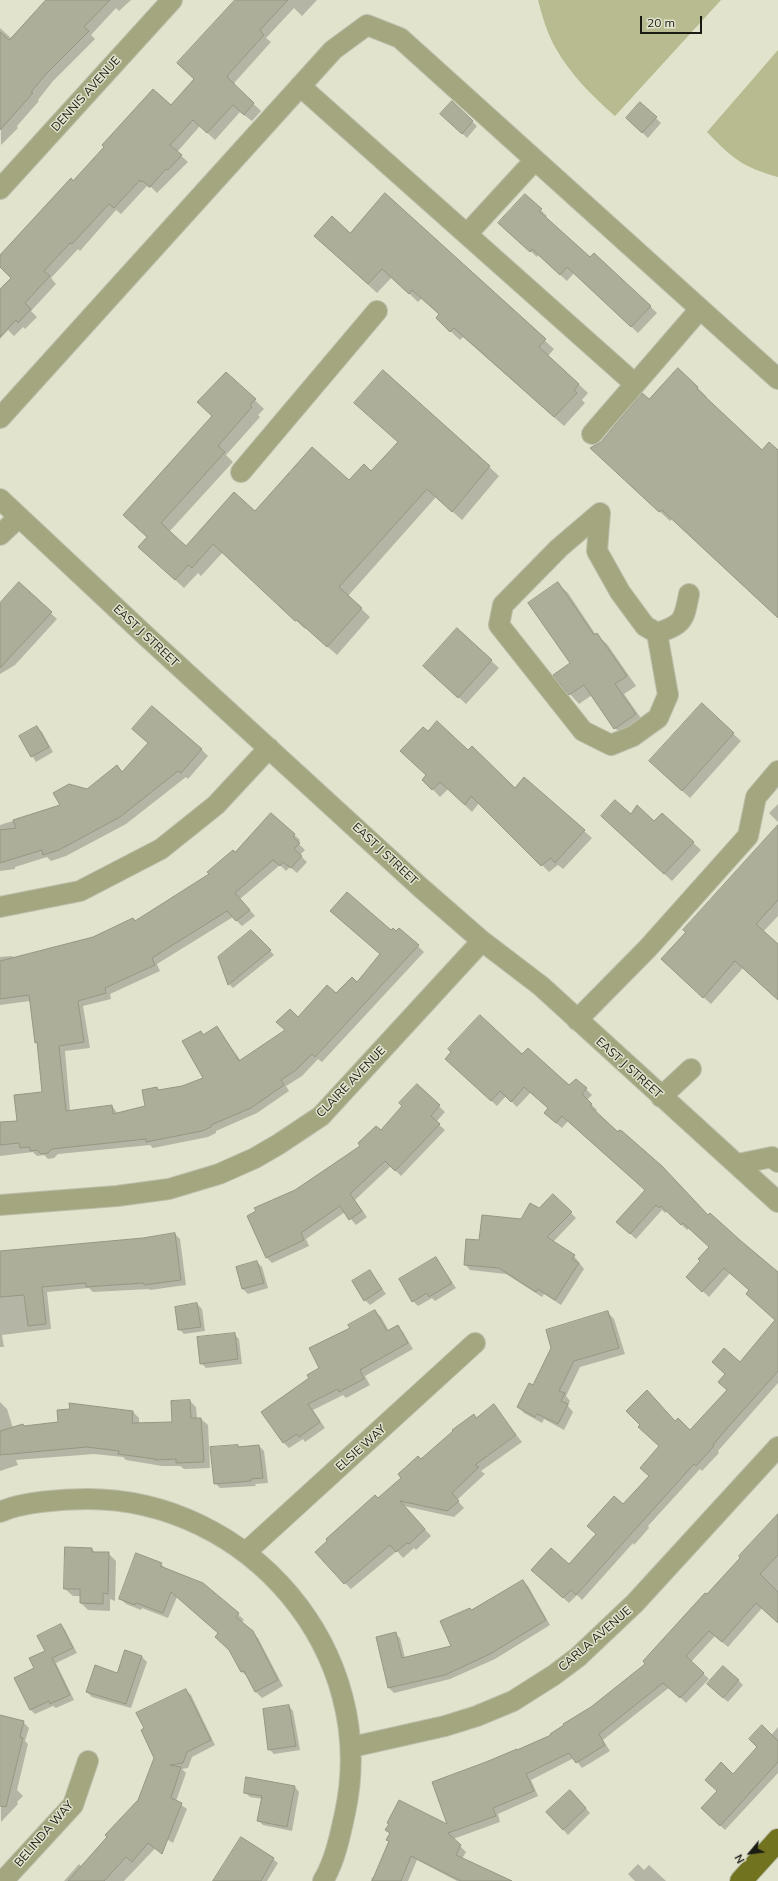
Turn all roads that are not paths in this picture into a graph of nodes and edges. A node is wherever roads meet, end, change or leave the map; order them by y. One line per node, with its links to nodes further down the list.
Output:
1 (172, 0): 4 (street, DENNIS AVENUE)
2 (300, 86): 3 (street); 5 (street); 10 (street)
3 (535, 160): 5 (street); 6 (street)
4 (0, 189)
5 (467, 234): 9 (street)
6 (700, 309): 8 (street); 9 (street)
7 (377, 311): 12 (street)
8 (778, 380)
9 (635, 384): 11 (street)
10 (0, 418)
11 (592, 434)
12 (241, 472)
13 (0, 498): 14 (street, EAST J STREET)
14 (19, 517): 15 (street); 18 (street, EAST J STREET)
15 (0, 535)
16 (689, 594): 17 (street)
17 (657, 633): 17 (street)
18 (269, 748): 20 (street); 21 (street, EAST J STREET)
19 (778, 771): 22 (street)
20 (0, 907)
21 (482, 941): 22 (street, EAST J STREET); 28 (street, CLAIRE AVENUE)
22 (577, 1020): 24 (street, EAST J STREET)
23 (691, 1069): 24 (street)
24 (661, 1097): 26 (street, EAST J STREET)
25 (778, 1162): 26 (street)
26 (738, 1164): 27 (street, EAST J STREET)
27 (778, 1202)
28 (0, 1205)
29 (475, 1343): 32 (street, ELSIE WAY)
30 (778, 1447): 33 (street, CARLA AVENUE)
31 (0, 1512): 32 (street)
32 (246, 1552): 33 (street)
33 (352, 1747): 37 (street)
34 (88, 1762): 36 (street, BELINDA WAY)
35 (778, 1840): 38 (main road)
36 (3, 1881)
37 (323, 1881)
38 (740, 1881)

